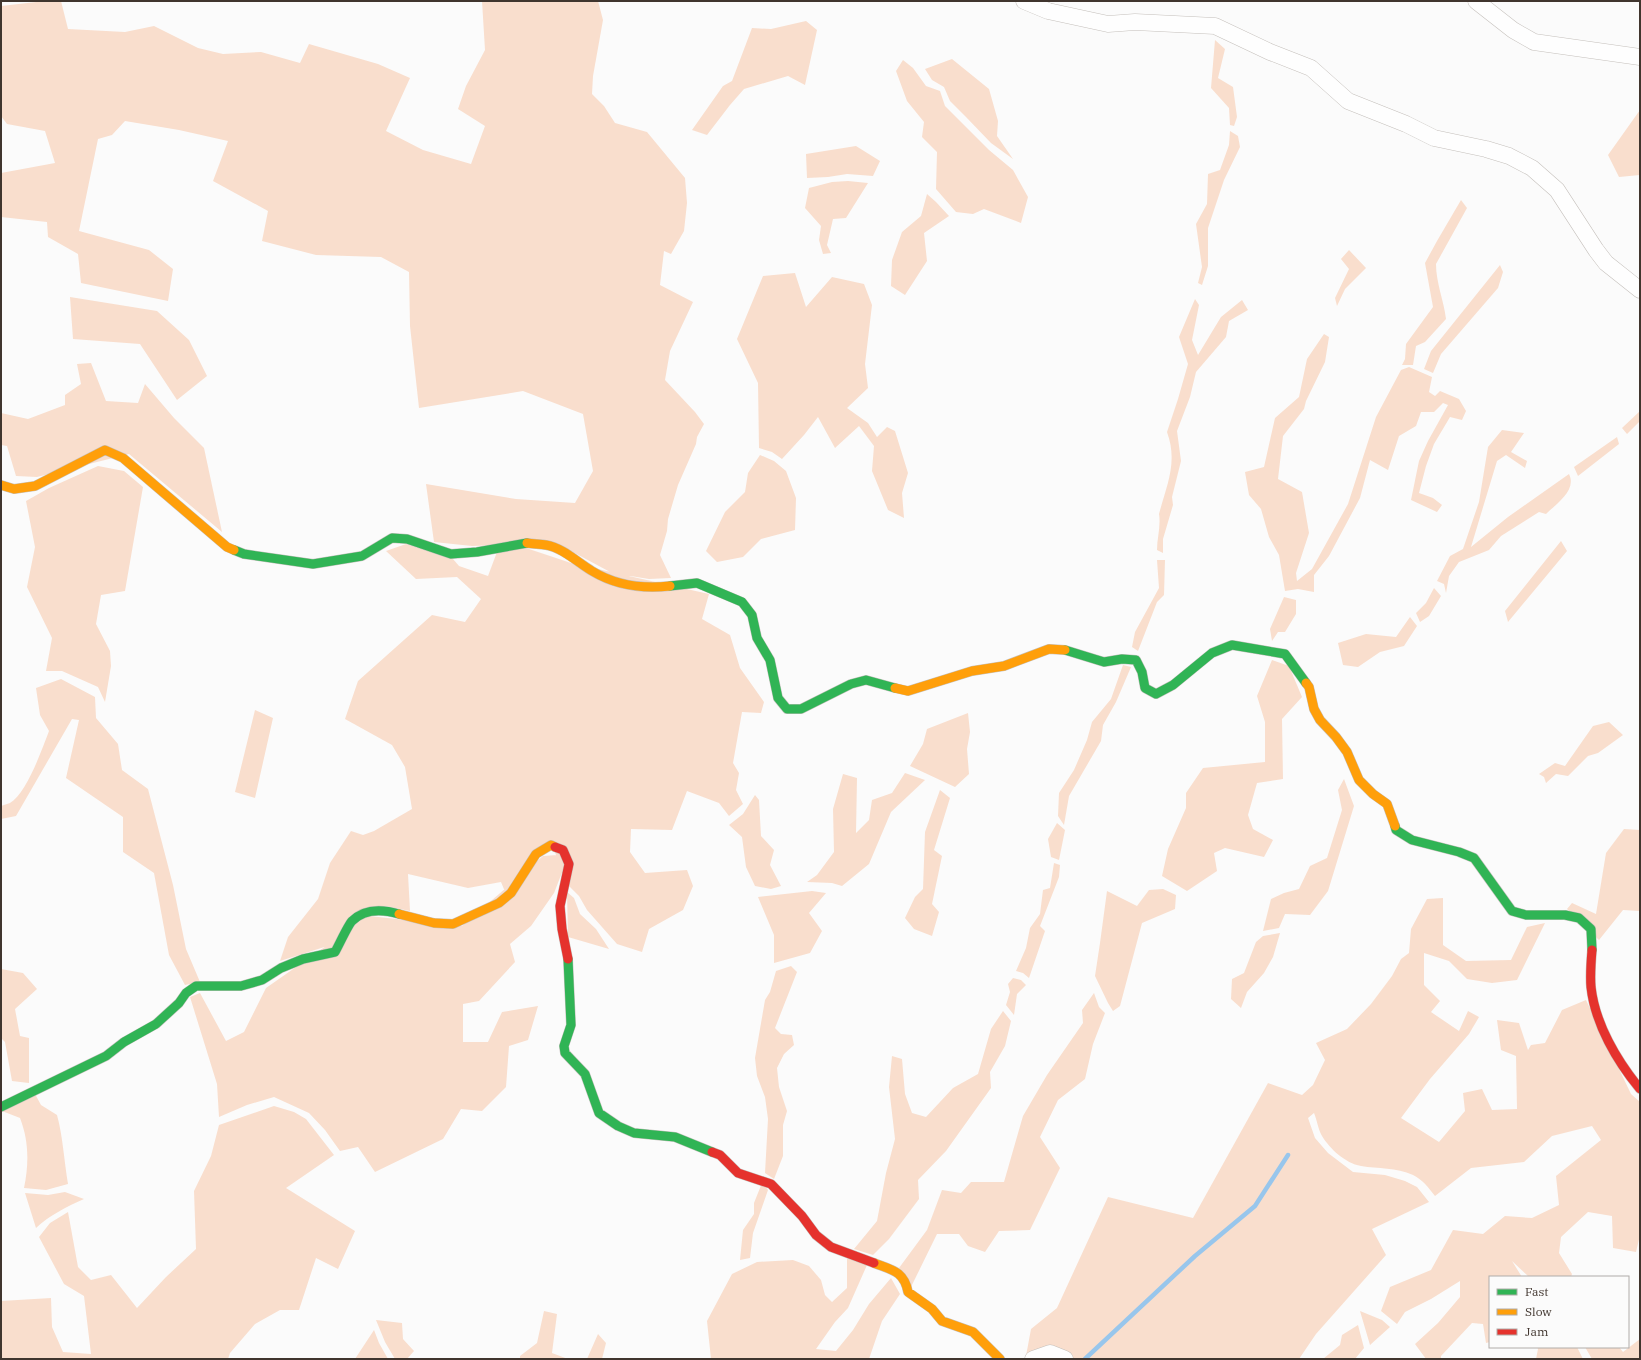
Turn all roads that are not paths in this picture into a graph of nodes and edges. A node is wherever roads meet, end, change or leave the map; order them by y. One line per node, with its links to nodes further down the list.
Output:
1 (1024, 1): 4 (street)
2 (1476, 1): 3 (street)
3 (1640, 57)
4 (1640, 290)
5 (1, 486): 6 (street)
6 (1640, 1089)
7 (1, 1107): 8 (street)
8 (1000, 1359)
9 (1033, 1359): 10 (street)
10 (1065, 1359)

